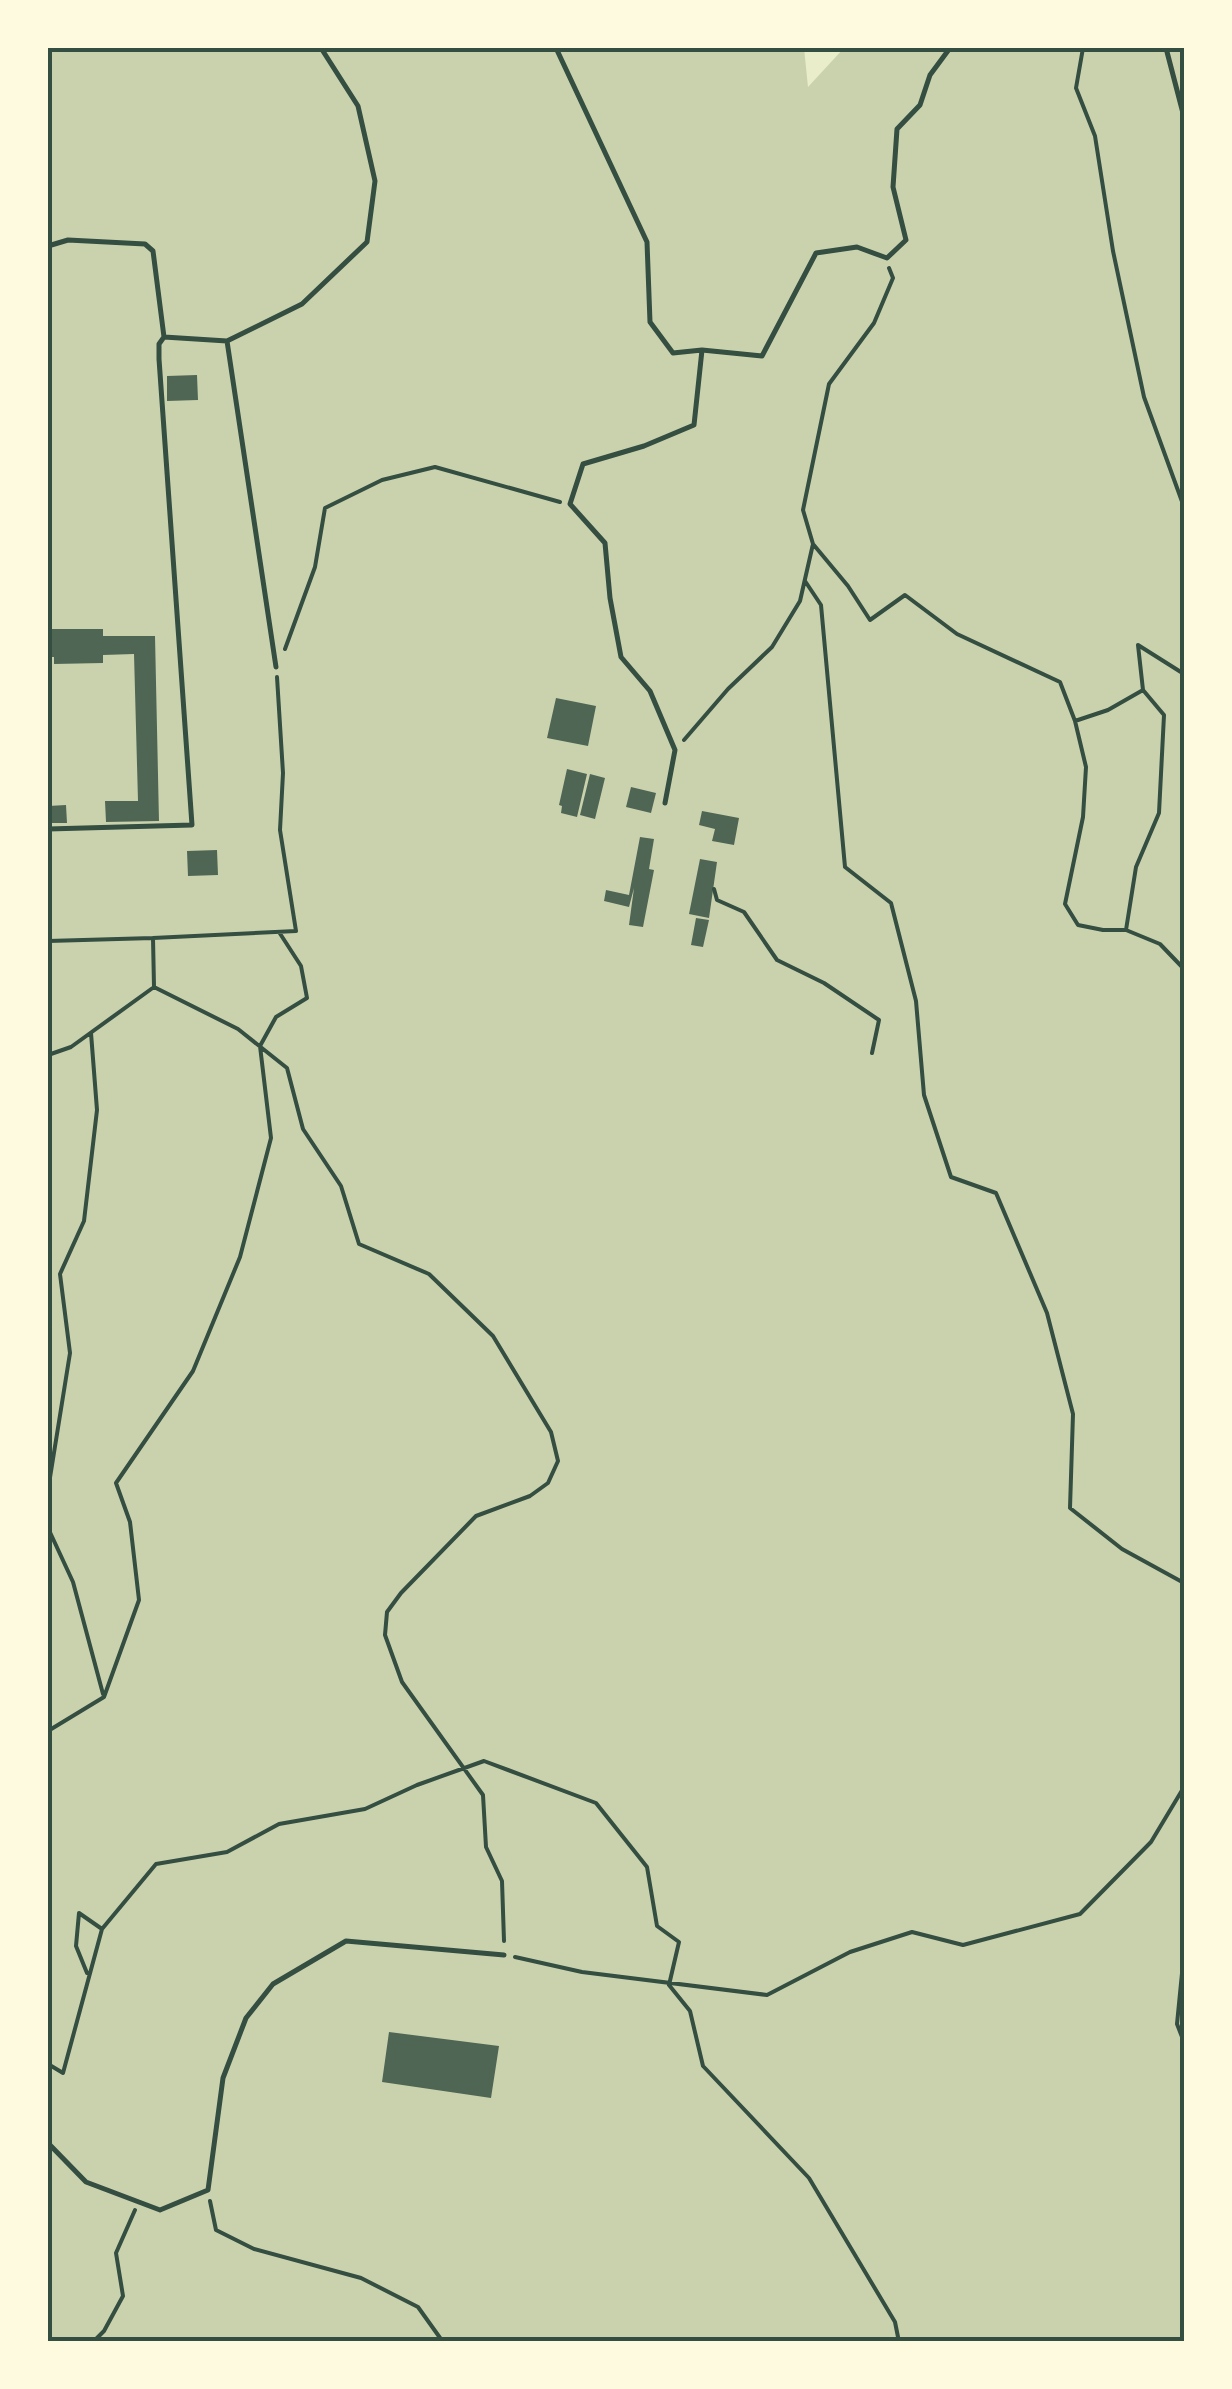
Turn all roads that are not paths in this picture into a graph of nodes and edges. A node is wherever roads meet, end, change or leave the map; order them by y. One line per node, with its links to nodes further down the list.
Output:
1 (320, 48): 8 (lane)
2 (556, 48): 9 (lane)
3 (950, 48): 9 (lane)
4 (1166, 48): 5 (lane)
5 (1184, 118)
6 (48, 246): 7 (lane)
7 (164, 338): 8 (lane); 12 (lane)
8 (227, 341): 10 (lane)
9 (702, 350): 11 (lane)
10 (276, 667)
11 (666, 803)
12 (48, 829)
13 (504, 1955): 14 (lane)
14 (48, 2143)

